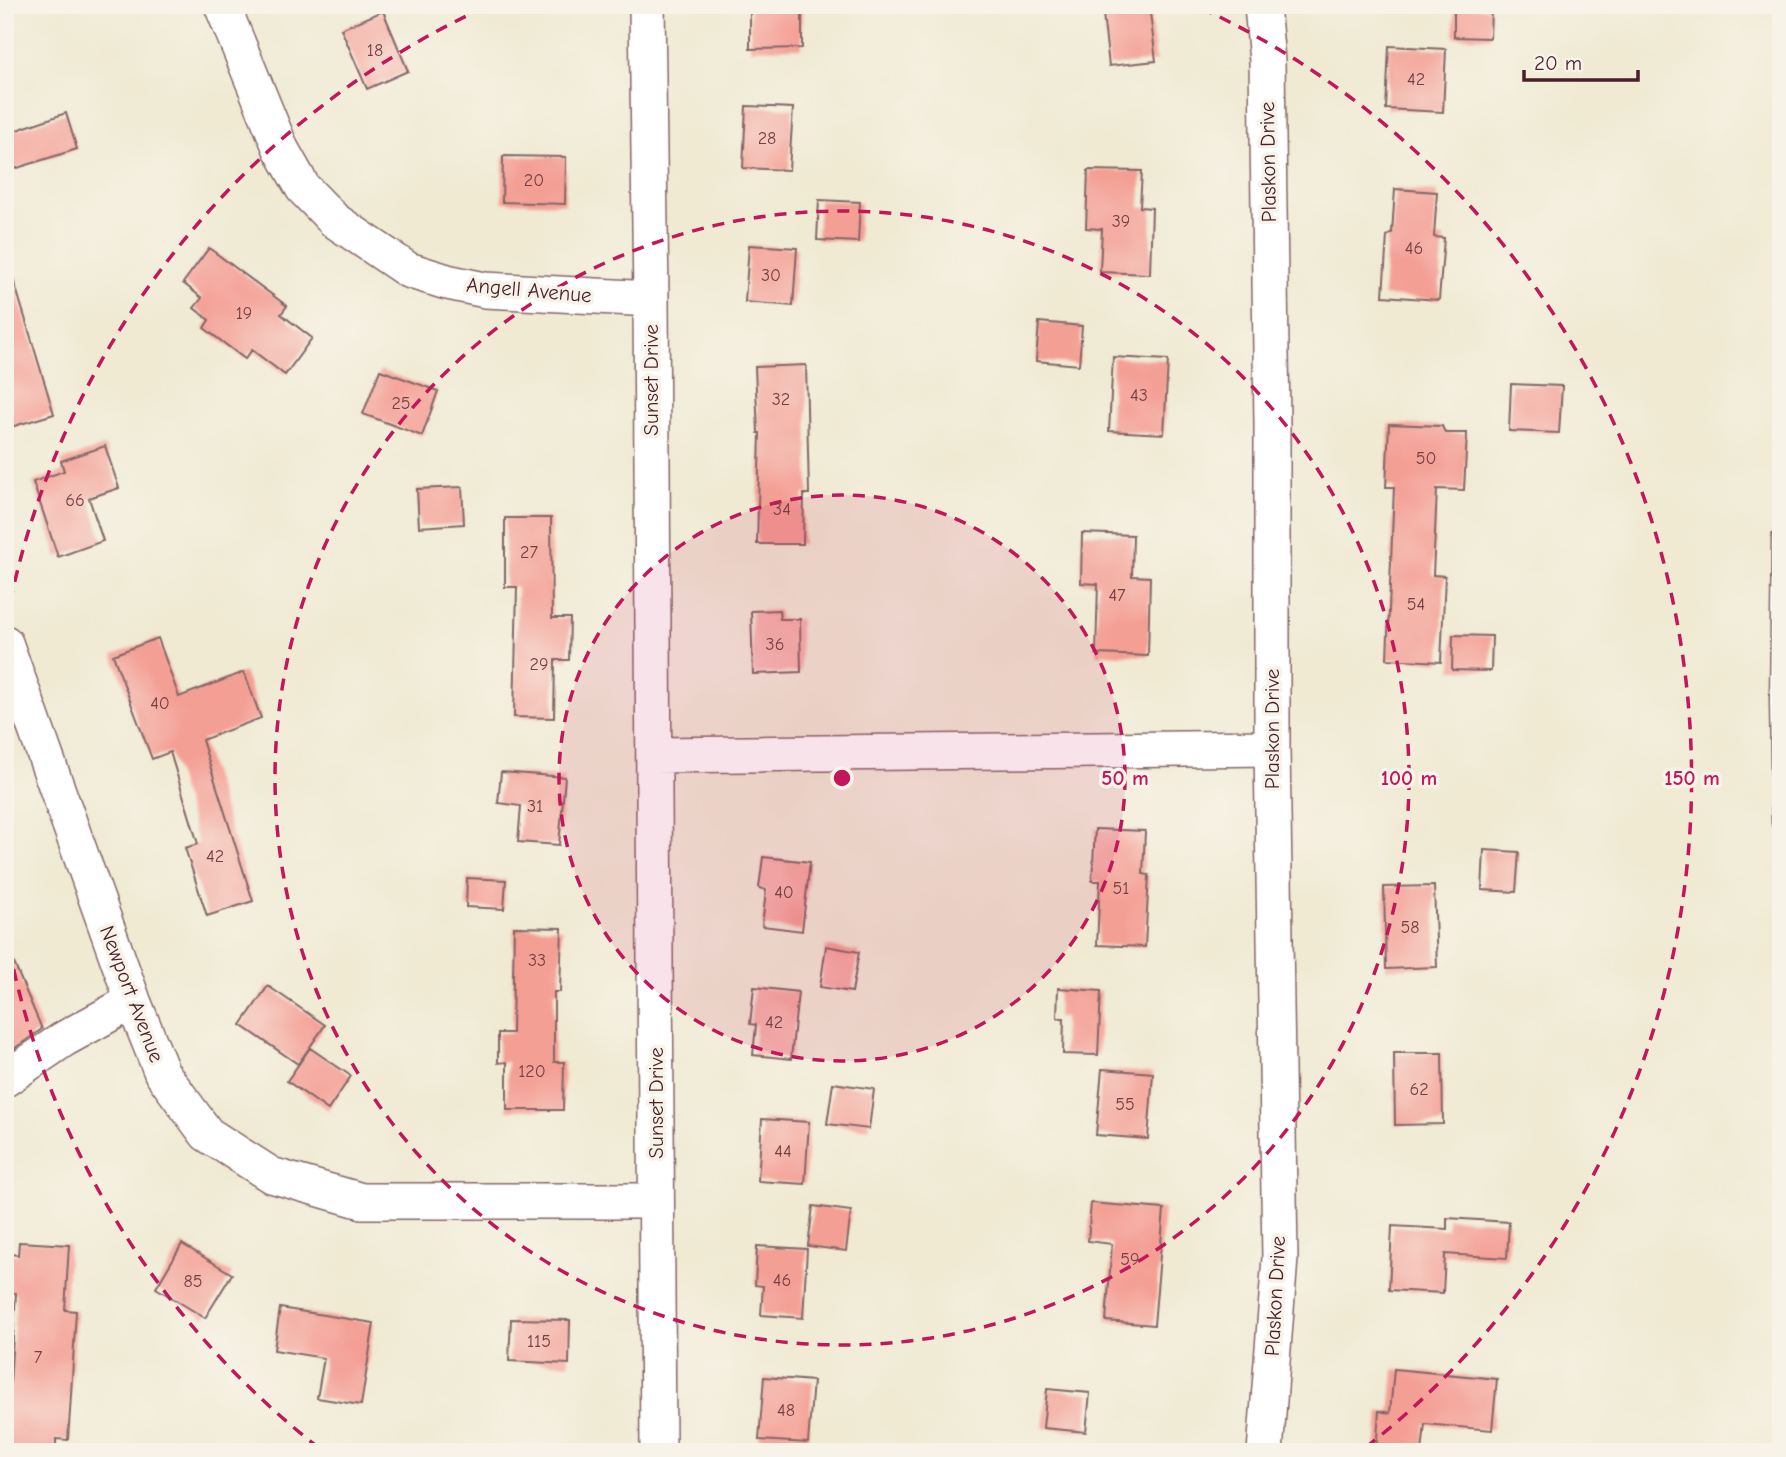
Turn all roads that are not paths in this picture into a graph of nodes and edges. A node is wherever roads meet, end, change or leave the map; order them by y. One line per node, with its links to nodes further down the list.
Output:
1 (222, 5): 4 (street, Angell Avenue)
2 (647, 5): 4 (street, Sunset Drive)
3 (1262, 5): 8 (street, Plaskon Drive)
4 (651, 299): 9 (street, Sunset Drive)
5 (1781, 538): 10 (lane)
6 (5, 643): 7 (street, Newport Avenue)
7 (12, 680): 11 (street, Newport Avenue)
8 (1272, 748): 9 (street); 15 (street, Plaskon Drive)
9 (654, 755): 13 (street, Sunset Drive)
10 (1781, 823)
11 (133, 1001): 12 (street); 13 (street, Newport Avenue)
12 (5, 1079)
13 (656, 1201): 14 (street, Sunset Drive)
14 (658, 1452)
15 (1265, 1452)

